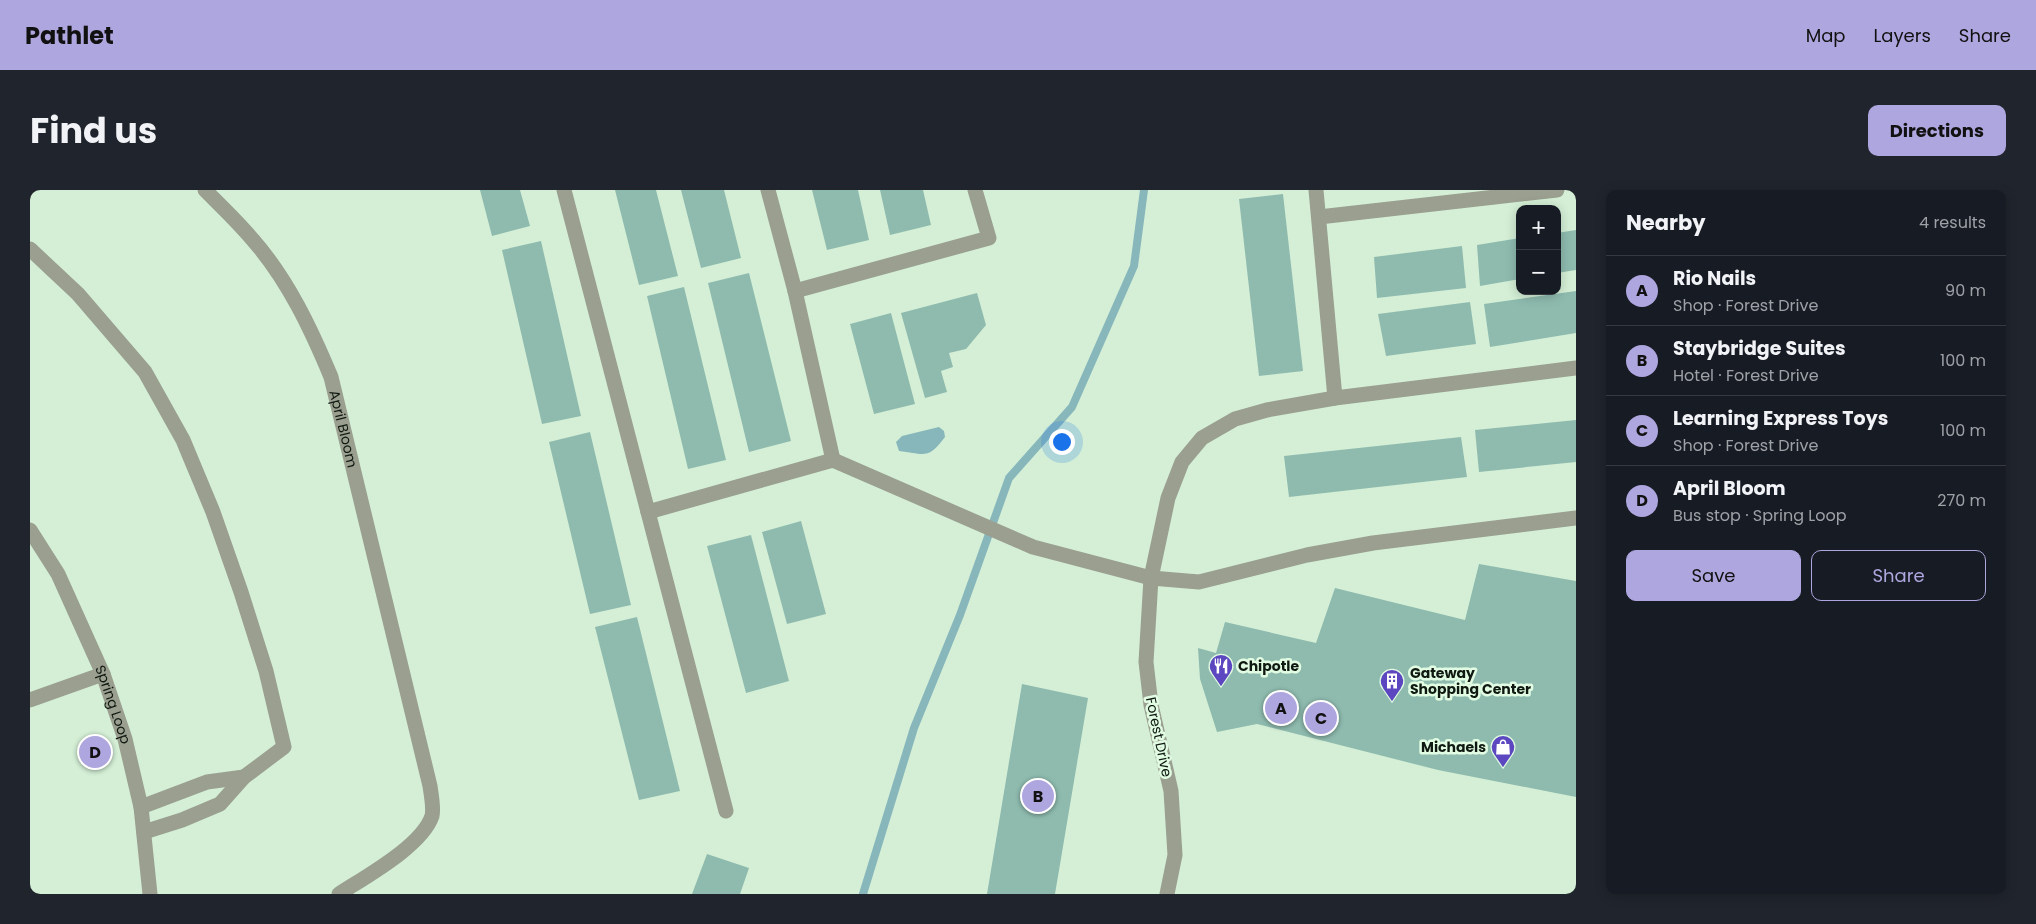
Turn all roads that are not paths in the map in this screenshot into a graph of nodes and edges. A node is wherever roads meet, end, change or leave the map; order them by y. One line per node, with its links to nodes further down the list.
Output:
1 (205, 190): 24 (street, April Bloom)
2 (564, 190): 13 (street)
3 (768, 190): 9 (street)
4 (975, 190): 9 (street)
5 (1316, 190): 7 (street)
6 (1557, 190): 7 (street)
7 (1319, 217): 11 (street)
8 (30, 249): 19 (street)
9 (795, 291): 12 (street)
10 (1576, 368): 11 (street, Forest Drive)
11 (1335, 398): 16 (street, Forest Drive)
12 (833, 460): 13 (street); 16 (street)
13 (648, 512): 21 (street)
14 (1576, 518): 16 (street)
15 (30, 530): 17 (street, Spring Loop)
16 (1151, 578): 25 (street, Forest Drive)
17 (103, 674): 18 (street); 20 (street, Spring Loop)
18 (30, 700)
19 (244, 777): 20 (street); 22 (street)
20 (141, 807): 22 (street, Spring Loop)
21 (726, 810)
22 (144, 832): 23 (street, Spring Loop)
23 (150, 894)
24 (339, 894)
25 (1168, 894)

